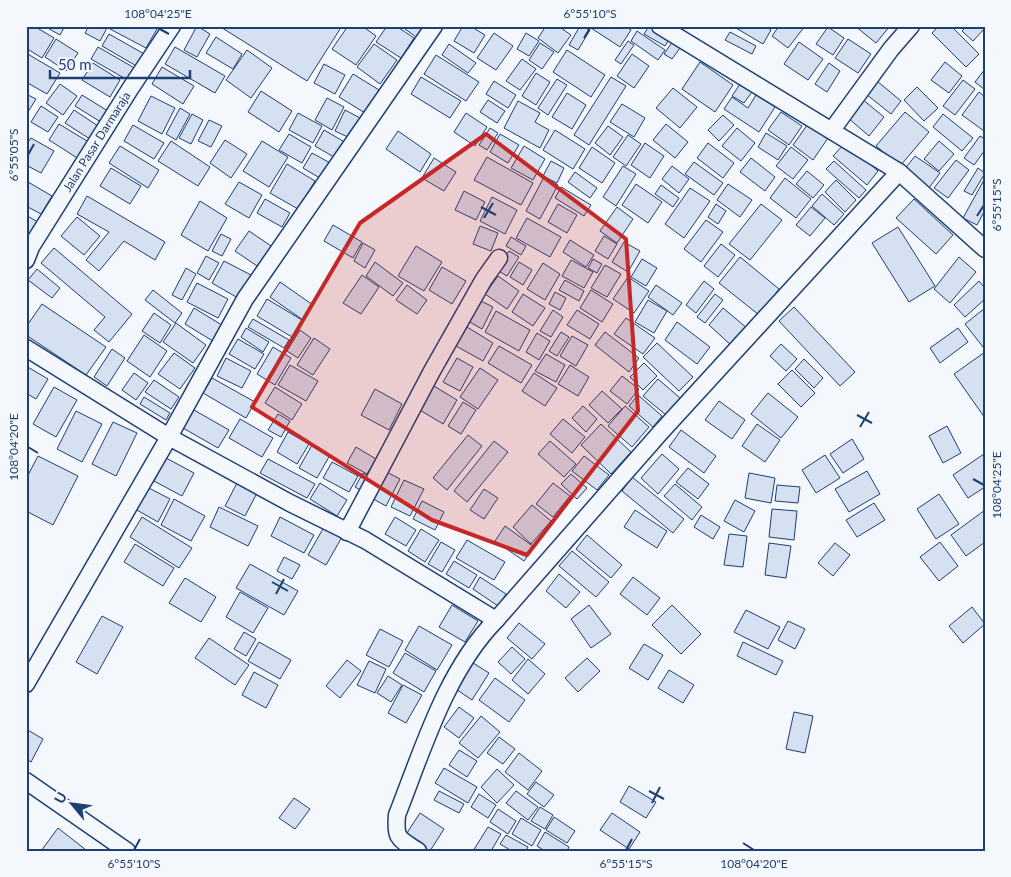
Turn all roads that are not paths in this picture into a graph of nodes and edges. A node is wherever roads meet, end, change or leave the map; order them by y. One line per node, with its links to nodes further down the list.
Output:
1 (172, 26): 9 (street, Jalan Pasar Darmaraja)
2 (434, 26): 11 (street)
3 (660, 26): 5 (street)
4 (911, 26): 5 (street)
5 (832, 130): 6 (street)
6 (899, 172): 7 (street); 13 (street)
7 (985, 249)
8 (499, 258): 12 (street)
9 (26, 260)
10 (26, 348): 11 (street)
11 (169, 437): 12 (street); 14 (street)
12 (347, 532): 13 (street)
13 (496, 620): 16 (street)
14 (26, 684)
15 (26, 781): 17 (street)
16 (394, 845): 18 (street)
17 (127, 851)
18 (418, 851)

